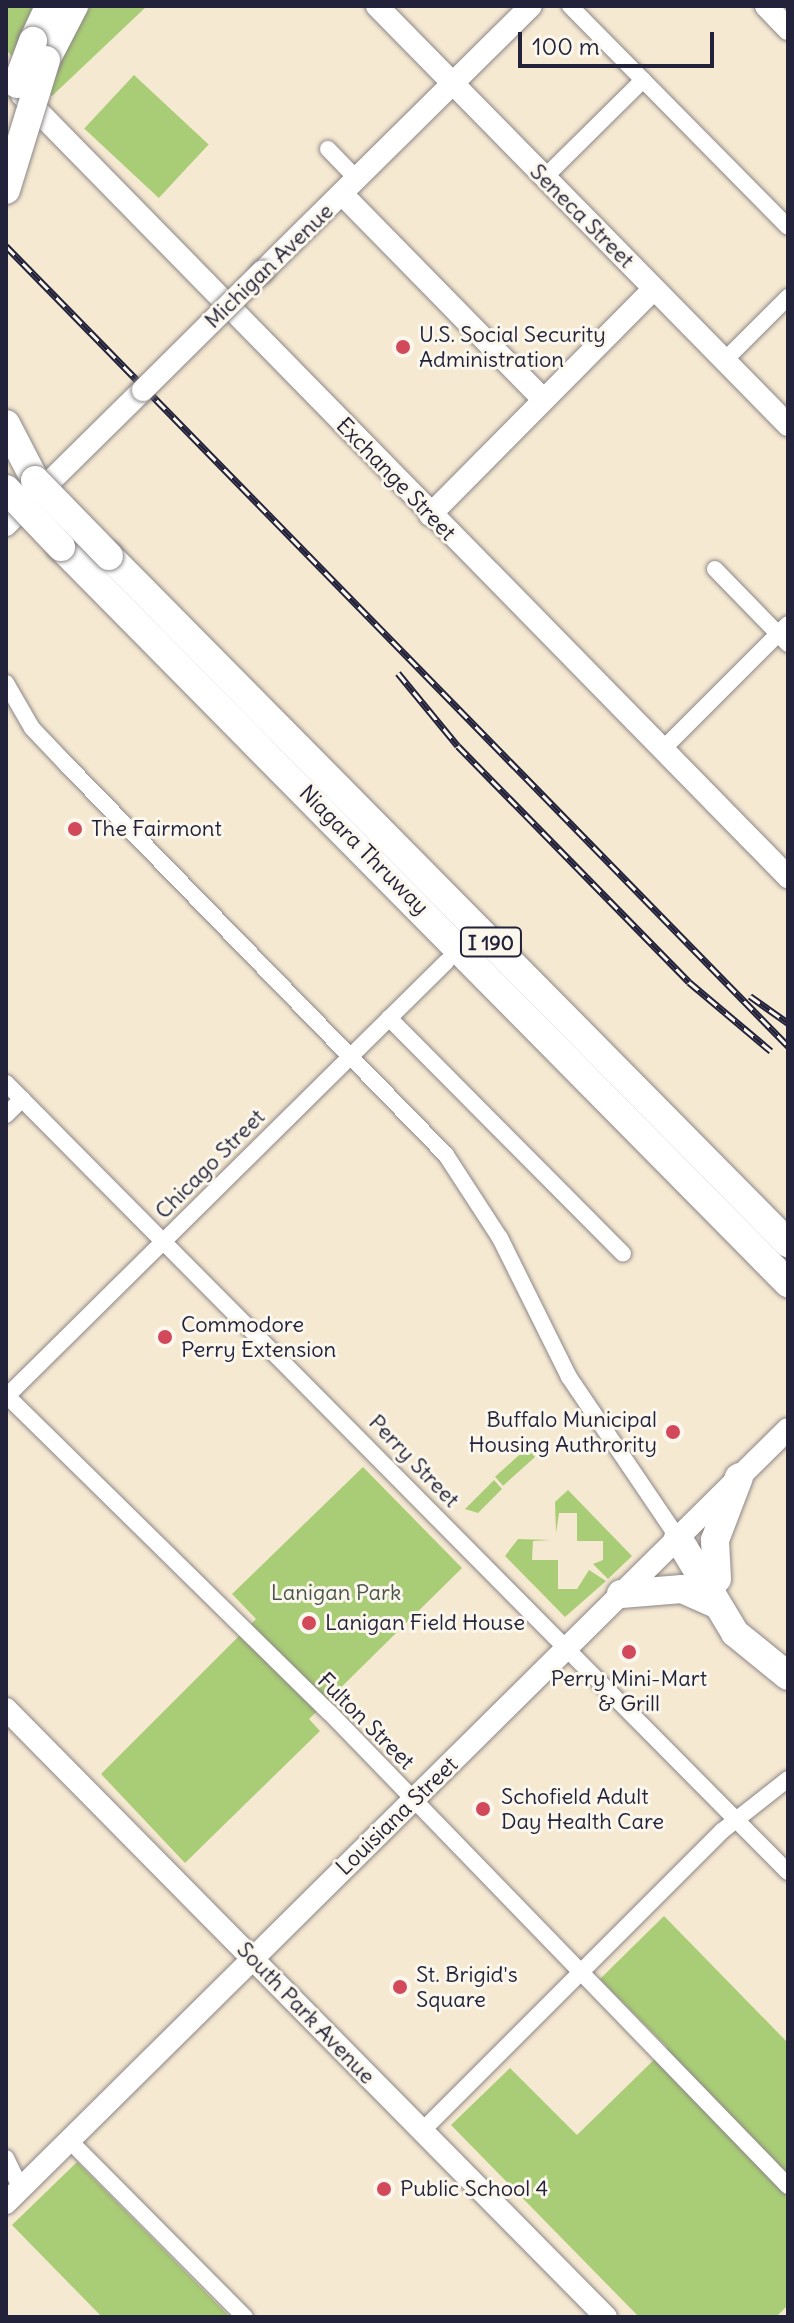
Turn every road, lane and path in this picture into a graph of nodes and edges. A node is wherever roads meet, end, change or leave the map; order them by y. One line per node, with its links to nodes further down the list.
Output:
1 (49, 6): 8 (highway)
2 (74, 6): 8 (highway)
3 (377, 6): 11 (street, Seneca Street)
4 (531, 6): 11 (street, Michigan Avenue)
5 (570, 6): 10 (street)
6 (766, 6): 7 (street)
7 (788, 29)
8 (40, 51): 12 (highway, bridge); 16 (highway, bridge)
9 (6, 79): 28 (street, Exchange Street)
10 (643, 80): 14 (street); 17 (street)
11 (453, 85): 14 (street, Seneca Street); 15 (street, Michigan Avenue)
12 (6, 114)
13 (328, 149): 15 (street)
14 (545, 177): 18 (street, Seneca Street)
15 (350, 186): 21 (street); 29 (street, Michigan Avenue, bridge)
16 (6, 190)
17 (788, 227)
18 (654, 289): 20 (street, Seneca Street); 21 (street)
19 (788, 297): 20 (street)
20 (725, 360): 23 (street, Seneca Street)
21 (543, 399): 28 (street)
22 (6, 424): 25 (highway)
23 (788, 425)
24 (6, 450): 25 (highway, Niagara Thruway / I 190)
25 (35, 480): 41 (highway, Niagara Thruway / I 190, bridge)
26 (6, 489): 30 (highway, Niagara Thruway / I 190, bridge)
27 (6, 501): 30 (highway, bridge)
28 (430, 515): 34 (street, Exchange Street)
29 (6, 525)
30 (61, 547): 41 (highway, Niagara Thruway / I 190)
31 (715, 569): 32 (street)
32 (785, 634): 34 (street)
33 (6, 683): 38 (street)
34 (662, 750): 35 (street, Exchange Street)
35 (788, 877)
36 (446, 962): 37 (street, Chicago Street)
37 (389, 1018): 38 (street, Chicago Street); 45 (street)
38 (352, 1054): 43 (street, Chicago Street); 50 (street)
39 (6, 1083): 40 (street, Perry Street)
40 (22, 1099): 42 (street); 43 (street, Perry Street)
41 (633, 1103): 44 (highway, Niagara Thruway / I 190); 46 (highway, Niagara Thruway / I 190)
42 (6, 1115)
43 (166, 1239): 47 (street, Chicago Street); 53 (street, Perry Street)
44 (788, 1243)
45 (623, 1254)
46 (788, 1283)
47 (6, 1396): 58 (street, Fulton Street)
48 (788, 1429): 49 (street, Louisiana Street)
49 (739, 1477): 50 (street, Louisiana Street); 51 (highway)
50 (678, 1538): 51 (highway); 52 (street, Louisiana Street)
51 (717, 1592): 52 (highway); 54 (highway); 55 (highway)
52 (621, 1594): 53 (street, Louisiana Street)
53 (567, 1649): 58 (street, Louisiana Street); 59 (street, Perry Street)
54 (788, 1659)
55 (788, 1676)
56 (6, 1709): 61 (street, South Park Avenue)
57 (788, 1779): 59 (street)
58 (410, 1803): 61 (street, Louisiana Street); 62 (street, Fulton Street)
59 (738, 1821): 60 (street, Perry Street); 62 (street)
60 (788, 1872)
61 (252, 1958): 63 (street, South Park Avenue); 64 (street, Louisiana Street)
62 (579, 1975): 63 (street); 66 (street, Fulton Street)
63 (421, 2132): 69 (street, South Park Avenue)
64 (70, 2141): 67 (street, Louisiana Street); 68 (street)
65 (6, 2158): 67 (street)
66 (788, 2186)
67 (14, 2196)
68 (245, 2317)
69 (606, 2317)

